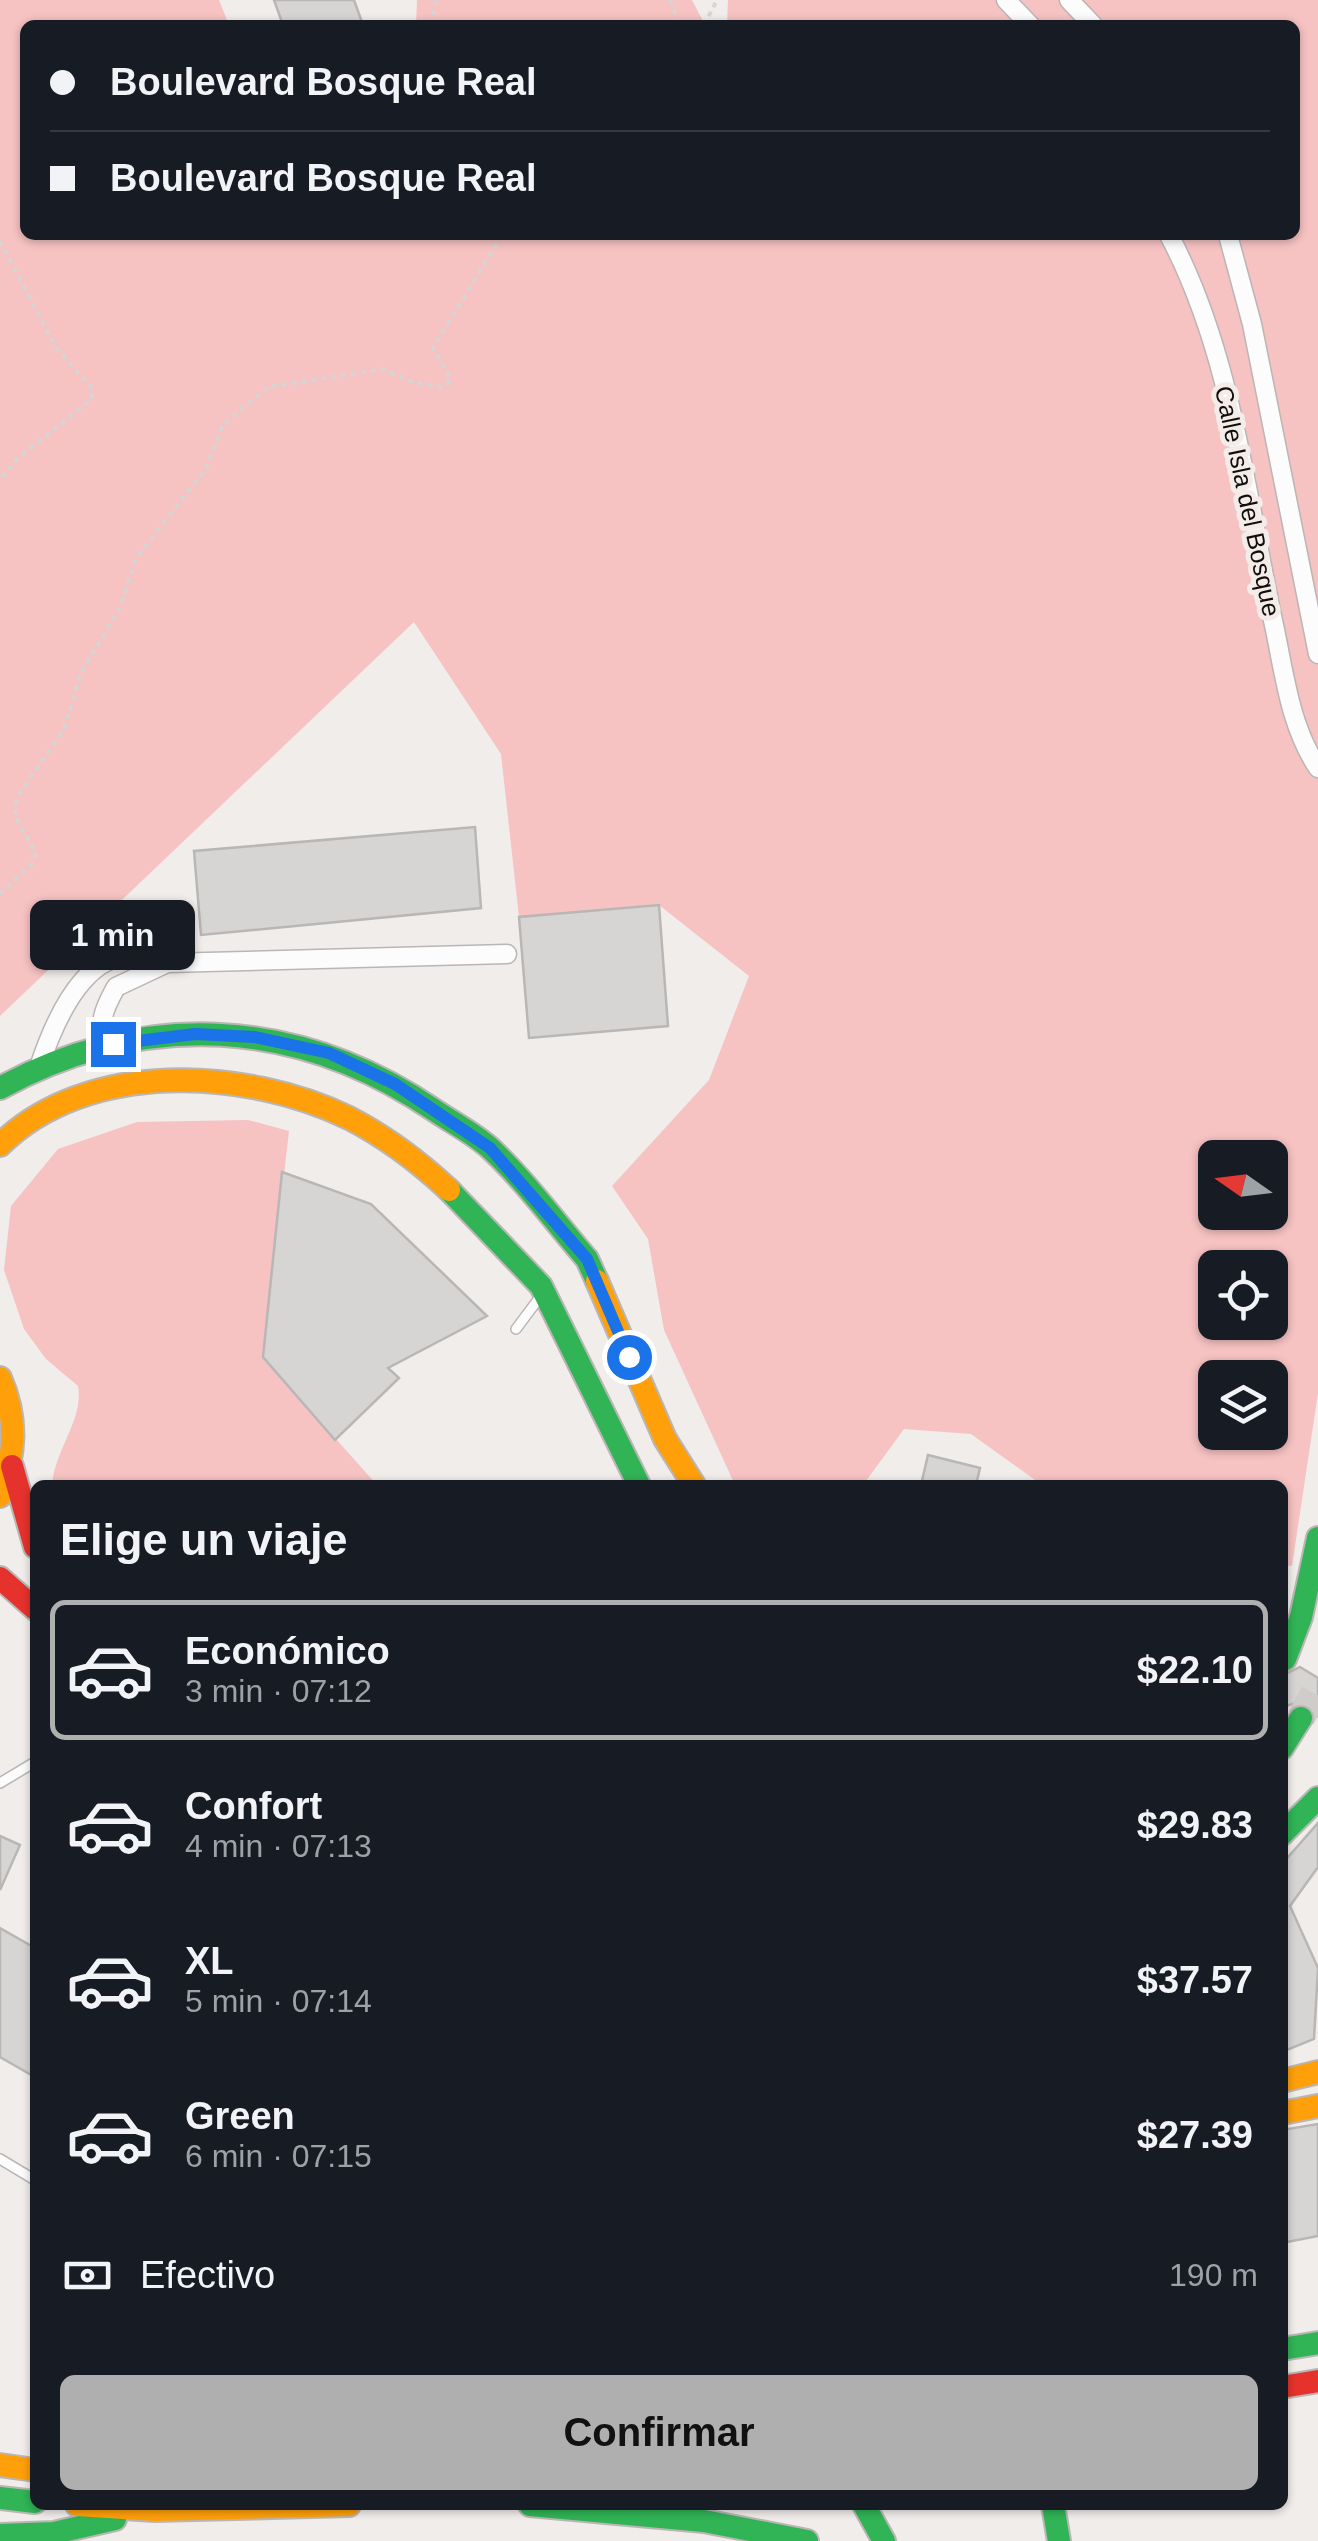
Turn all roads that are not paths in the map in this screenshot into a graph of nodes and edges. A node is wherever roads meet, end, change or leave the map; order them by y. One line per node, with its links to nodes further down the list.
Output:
1 (1006, 0): 3 (street)
2 (1069, 0): 4 (street)
3 (1025, 20)
4 (1088, 20)
5 (1172, 240): 8 (street, Calle Isla del Bosque)
6 (1229, 240): 7 (street, Calle Isla del Bosque)
7 (1318, 654)
8 (1318, 768)
9 (507, 954): 10 (street)
10 (167, 964): 11 (street); 12 (street)
11 (113, 1044): 12 (main road); 20 (main road)
12 (39, 1067): 13 (main road)
13 (0, 1088)
14 (0, 1145): 15 (main road)
15 (545, 1291): 16 (lane); 19 (main road)
16 (516, 1330)
17 (0, 1378): 18 (main road)
18 (12, 1466): 21 (main road); 23 (main road)
19 (636, 1480)
20 (691, 1480)
21 (0, 1496)
22 (1318, 1538): 26 (main road)
23 (30, 1542)
24 (0, 1578): 25 (main road)
25 (30, 1605)
26 (1310, 1620): 27 (main road)
27 (1288, 1656)
28 (1301, 1718): 29 (main road)
29 (1288, 1739)
30 (30, 1765): 31 (lane)
31 (0, 1783)
32 (1318, 1798): 33 (main road)
33 (1288, 1828)
34 (1318, 2072): 35 (main road)
35 (1288, 2079)
36 (1318, 2106): 37 (main road)
37 (1288, 2112)
38 (0, 2159): 39 (lane)
39 (30, 2177)
40 (1318, 2343): 41 (main road)
41 (1288, 2348)
42 (1318, 2382): 43 (main road)
43 (1288, 2386)
44 (30, 2459): 45 (main road)
45 (0, 2462): 46 (main road)
46 (30, 2469)
47 (0, 2498): 48 (main road)
48 (30, 2501)
49 (154, 2510): 54 (main road)
50 (589, 2510): 55 (main road)
51 (850, 2510): 56 (main road)
52 (867, 2510): 57 (main road)
53 (1055, 2510): 58 (main road)
54 (0, 2535)
55 (806, 2541)
56 (865, 2541)
57 (884, 2541)
58 (1059, 2541)

